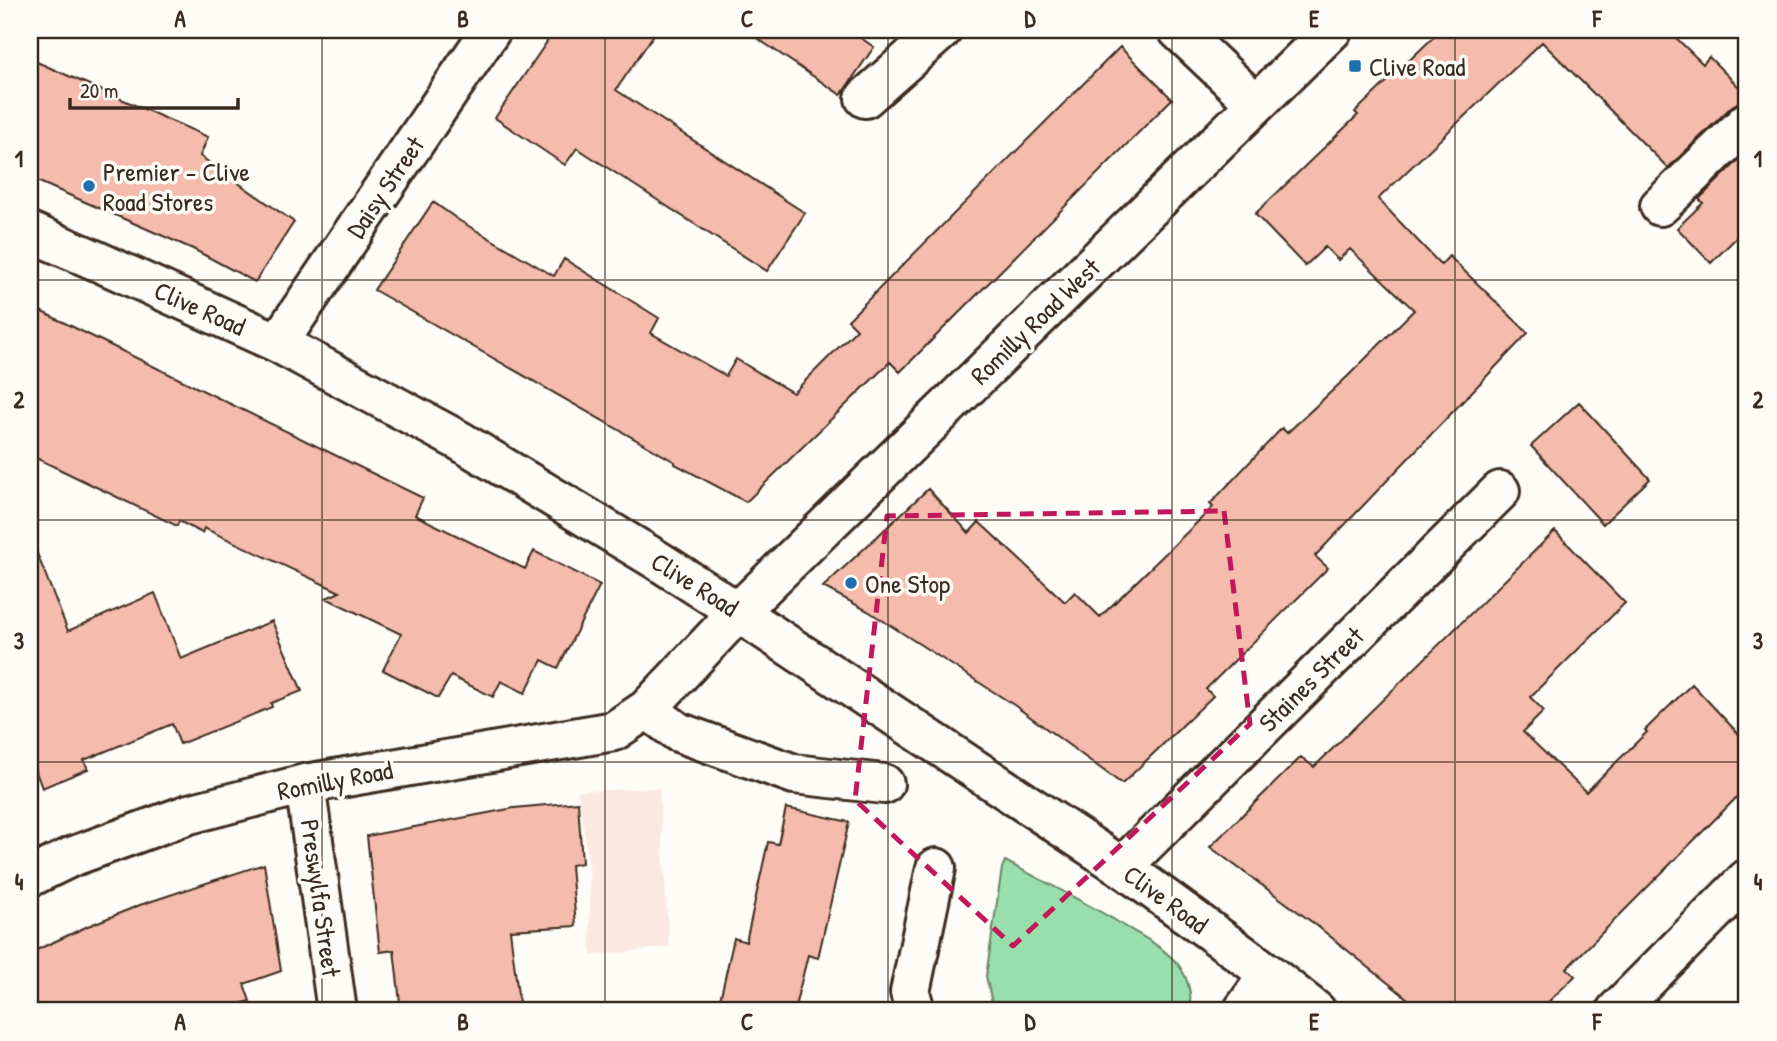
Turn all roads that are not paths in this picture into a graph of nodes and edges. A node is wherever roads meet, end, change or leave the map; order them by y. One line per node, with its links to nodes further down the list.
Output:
1 (491, 30): 10 (street, Daisy Street)
2 (942, 30): 5 (street)
3 (1178, 30): 6 (street)
4 (1332, 30): 6 (street, Romilly Road West)
5 (865, 98)
6 (1256, 104): 12 (street, Romilly Road West)
7 (1747, 122): 8 (street)
8 (1660, 206)
9 (30, 232): 10 (street, Clive Road)
10 (278, 343): 12 (street, Clive Road)
11 (1500, 491): 16 (street, Staines Street)
12 (738, 612): 13 (street, Romilly Road); 16 (street, Clive Road)
13 (647, 709): 14 (street, Romilly Road); 15 (street)
14 (305, 784): 18 (street, Romilly Road); 21 (street, Preswylfa Street)
15 (884, 785)
16 (1122, 867): 20 (street, Clive Road)
17 (936, 868): 22 (street)
18 (30, 877)
19 (1747, 879): 25 (street)
20 (1269, 974): 23 (street); 24 (street, Clive Road)
21 (337, 1011)
22 (915, 1011)
23 (1243, 1011)
24 (1316, 1011)
25 (1616, 1011)

